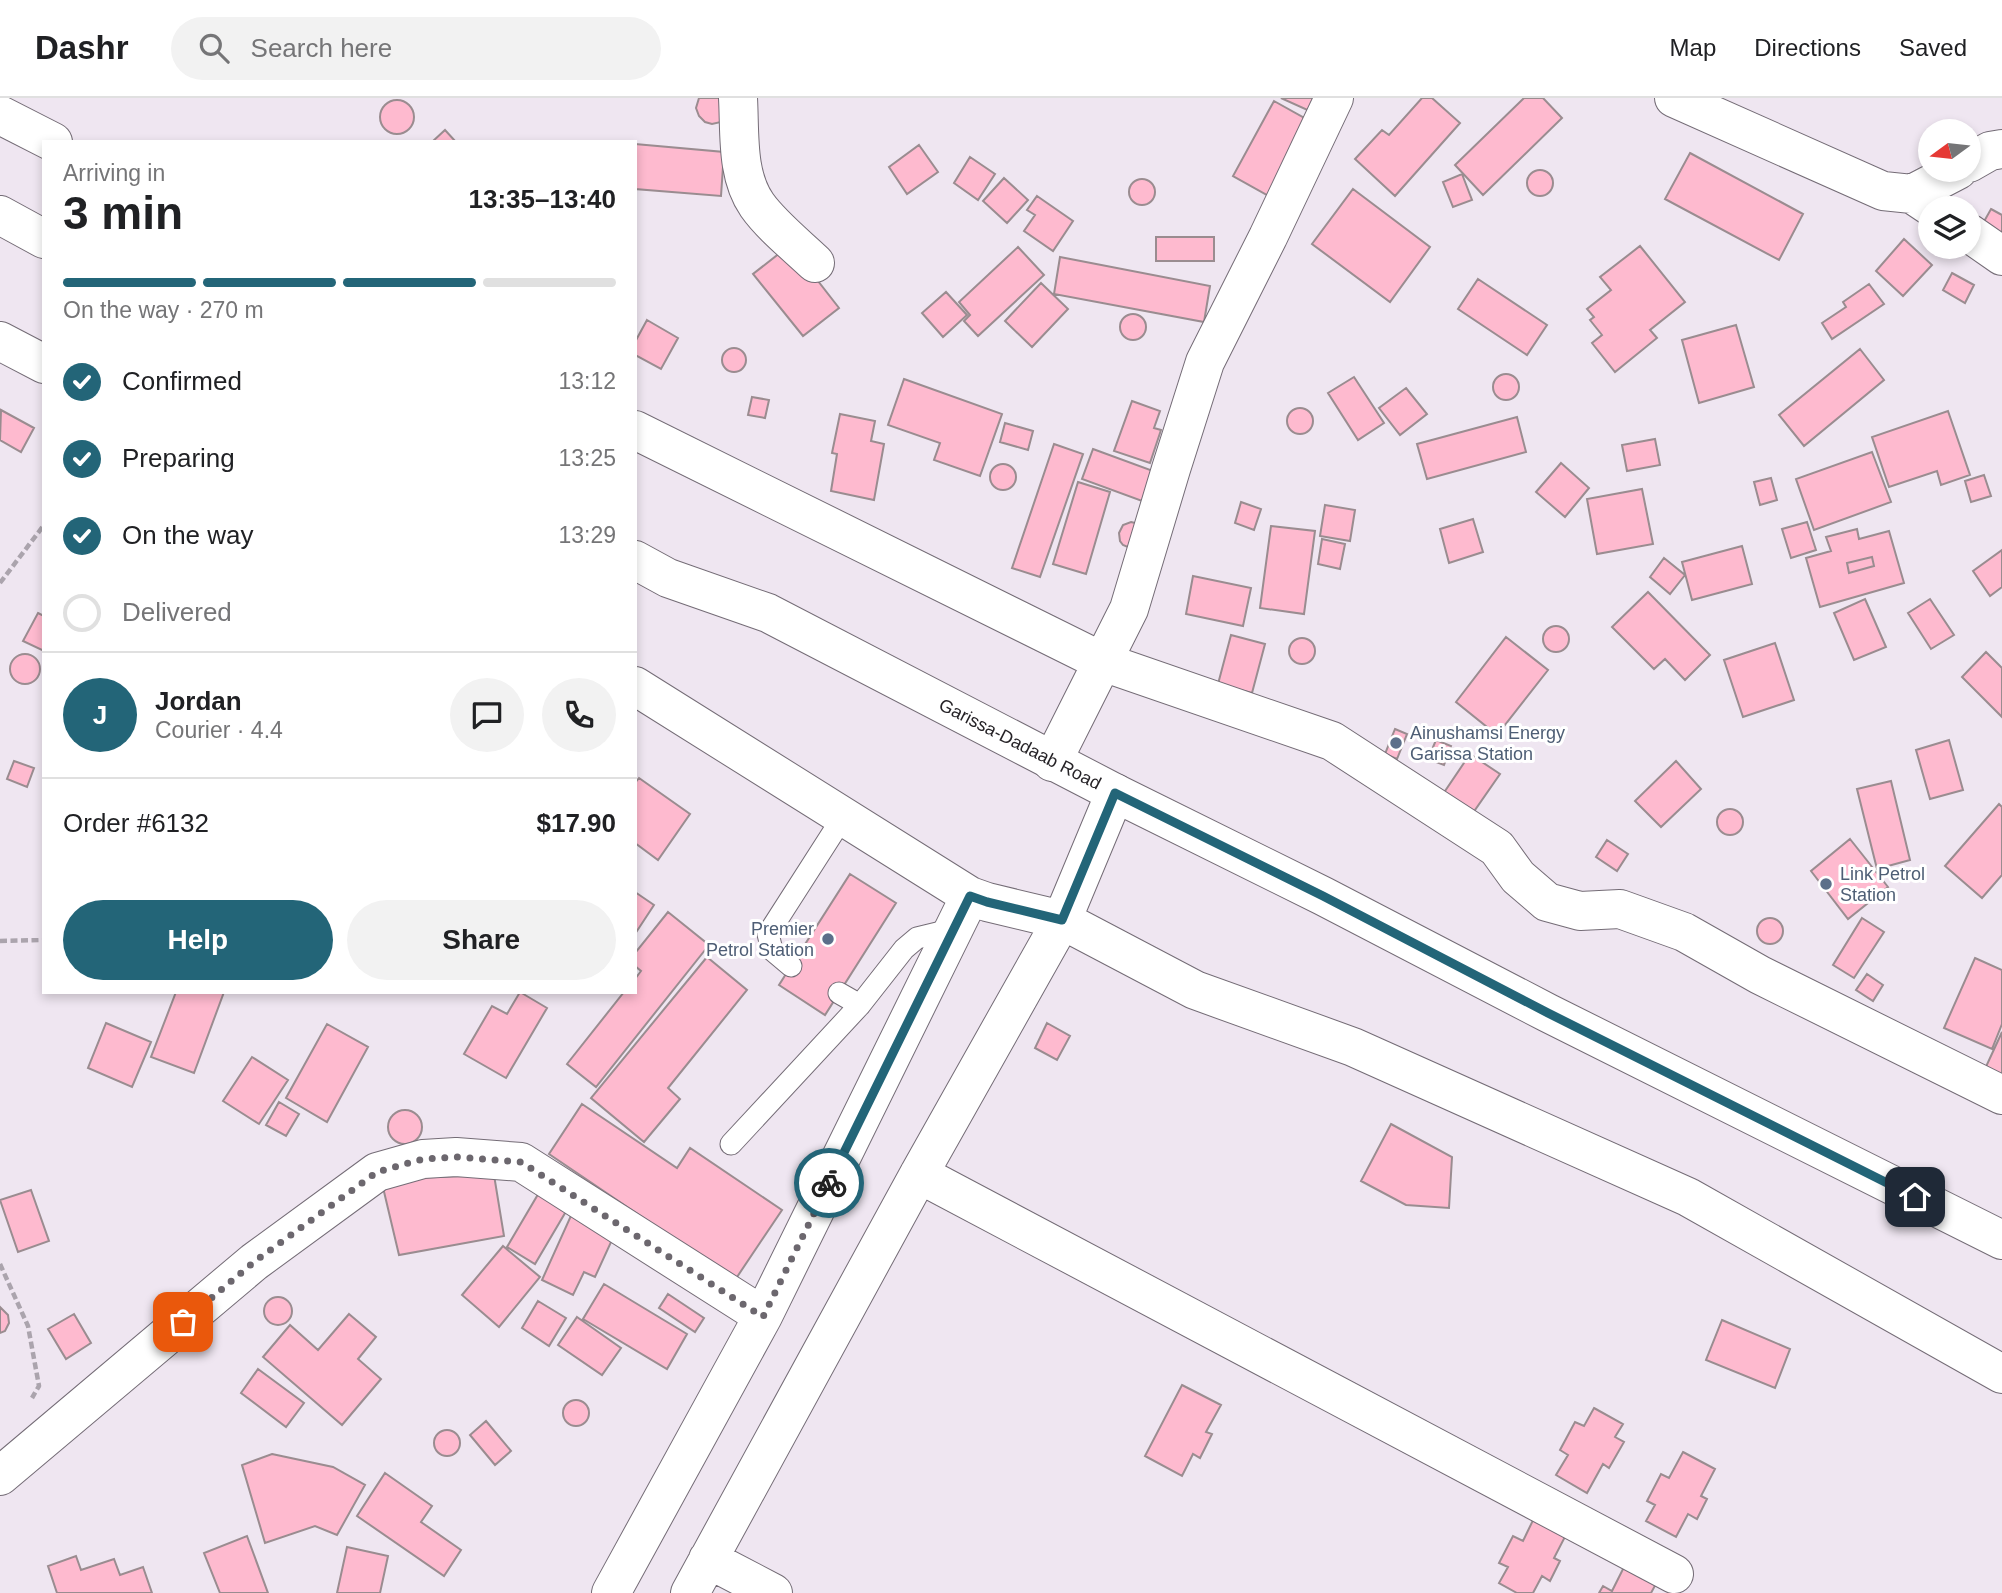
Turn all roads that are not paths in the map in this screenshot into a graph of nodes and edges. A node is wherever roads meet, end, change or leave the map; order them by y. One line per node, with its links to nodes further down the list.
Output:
1 (738, 98): 15 (main road)
2 (1334, 98): 22 (main road)
3 (1674, 98): 10 (main road)
4 (0, 116): 5 (main road)
5 (49, 140)
6 (2002, 149): 7 (main road)
7 (1981, 156)
8 (1944, 182): 9 (main road)
9 (1928, 196)
10 (1918, 200)
11 (0, 215): 12 (main road)
12 (42, 238)
13 (1981, 241): 14 (main road)
14 (2002, 256)
15 (815, 263)
16 (0, 322): 17 (main road)
17 (42, 338)
18 (0, 341): 19 (main road)
19 (42, 363)
20 (637, 431): 22 (main road)
21 (646, 567): 24 (main road, Garissa-Dadaab Road)
22 (1103, 662): 24 (main road); 32 (main road)
23 (637, 687): 26 (main road)
24 (1052, 762): 25 (main road, Garissa-Dadaab Road)
25 (1115, 793): 28 (main road); 35 (main road, Garissa-Dadaab Road)
26 (843, 817): 27 (main road); 29 (lane)
27 (962, 912): 28 (main road); 31 (lane); 36 (main road)
28 (1062, 920): 34 (main road); 37 (main road)
29 (791, 966)
30 (839, 993): 31 (lane)
31 (860, 1005): 33 (lane)
32 (2002, 1095)
33 (731, 1144)
34 (919, 1174): 39 (main road); 40 (main road)
35 (2002, 1240)
36 (763, 1317): 38 (main road); 41 (main road)
37 (2002, 1374)
38 (0, 1475)
39 (708, 1559): 42 (main road); 43 (main road)
40 (1674, 1574)
41 (611, 1593)
42 (690, 1593)
43 (773, 1593)

